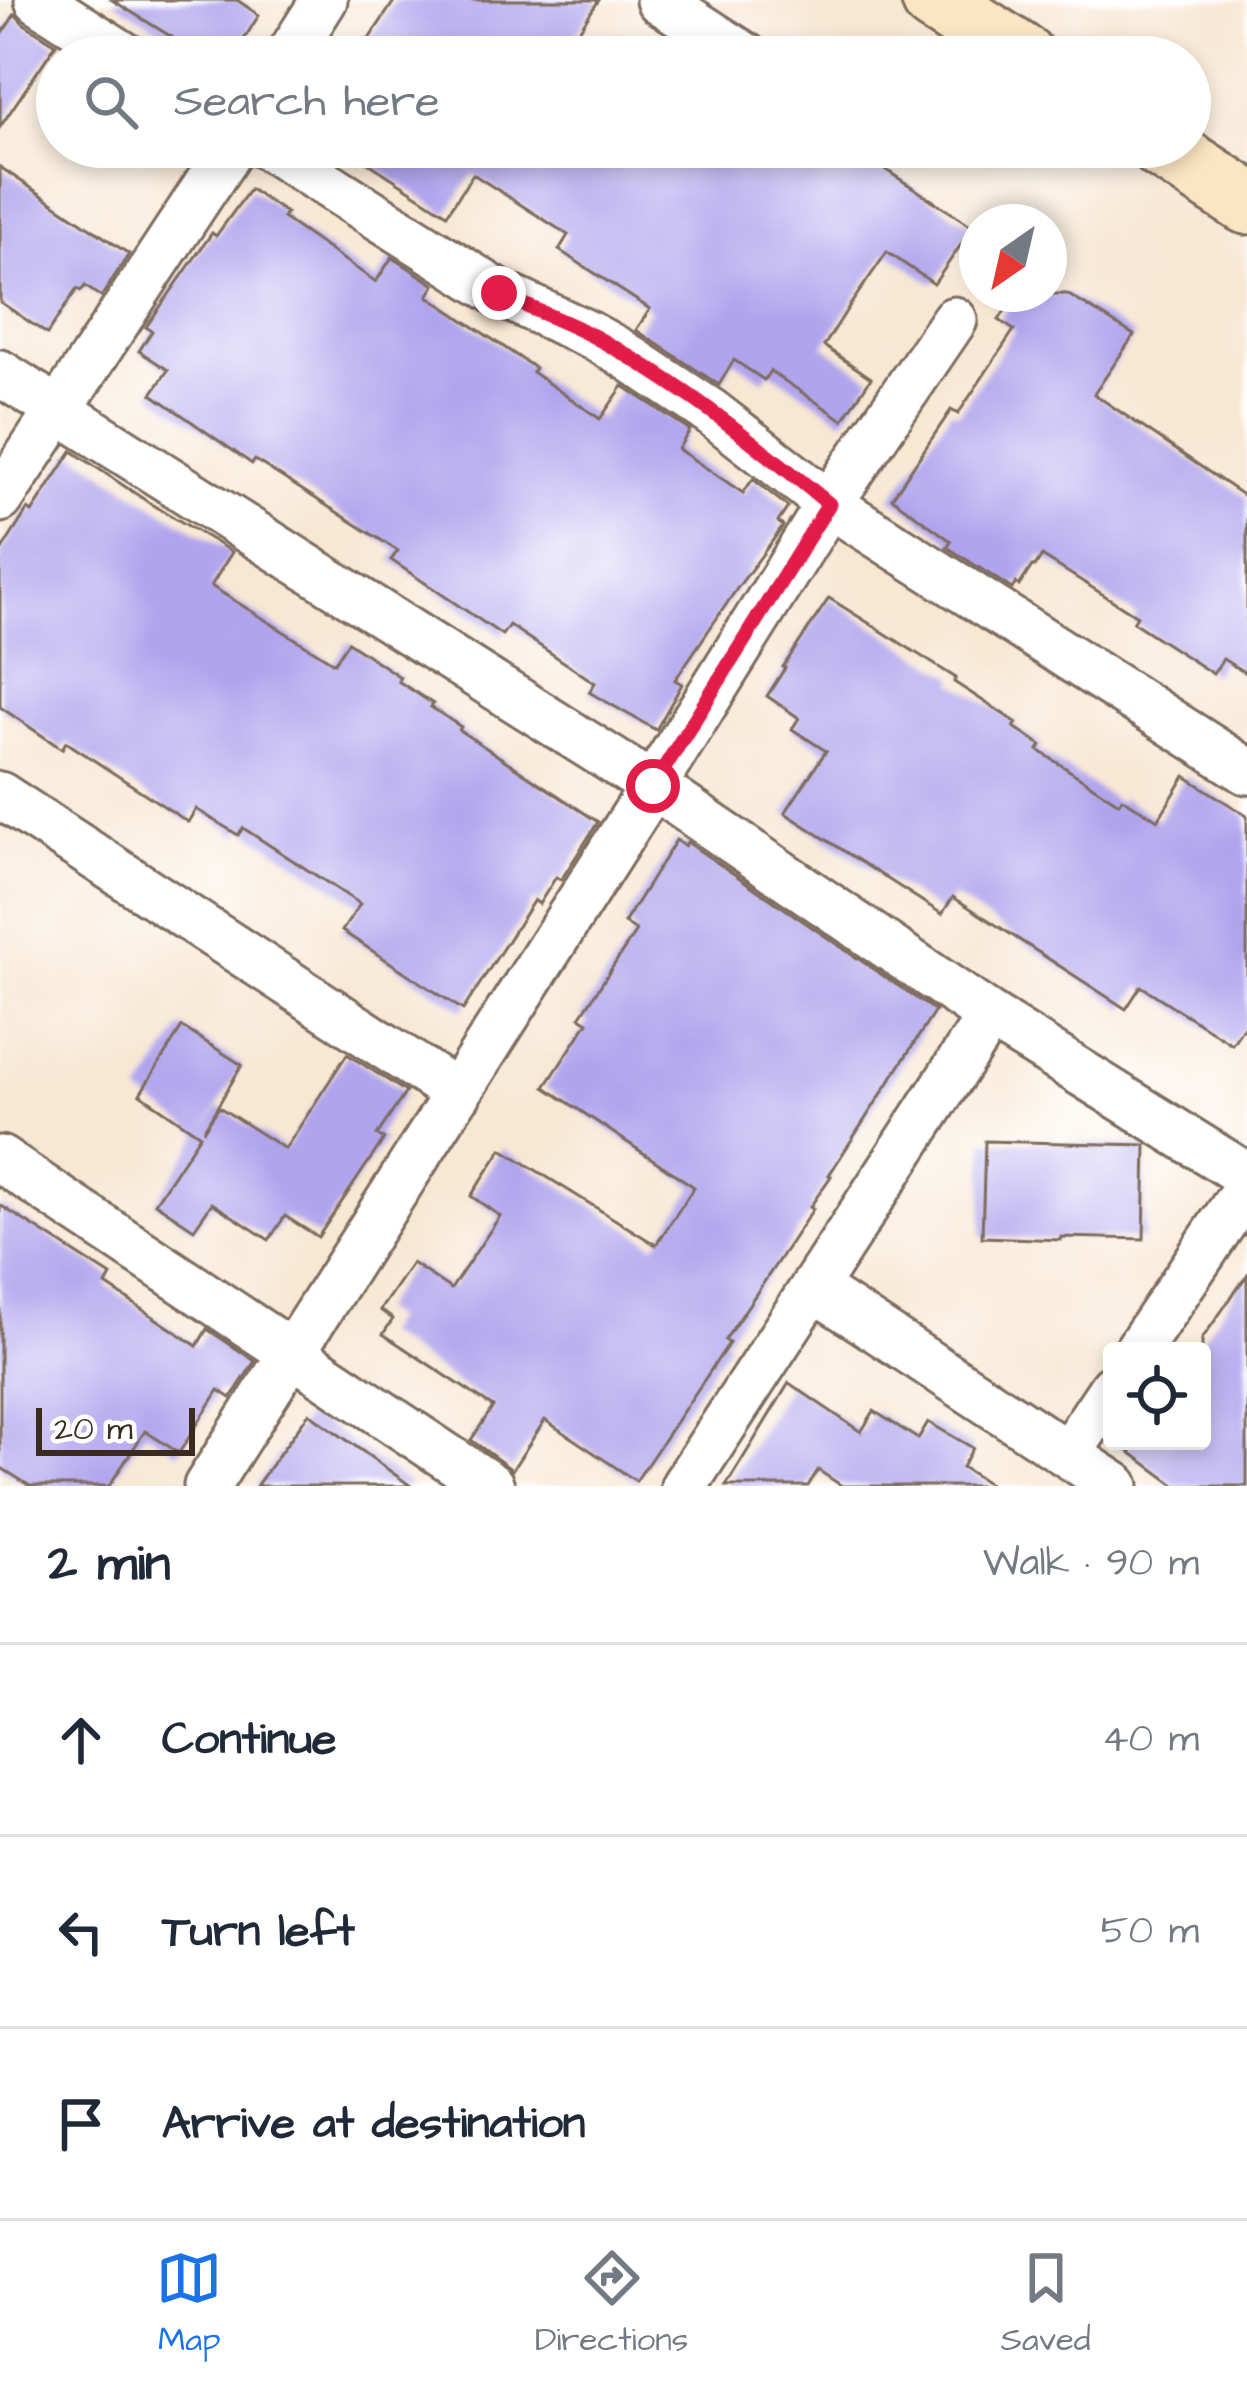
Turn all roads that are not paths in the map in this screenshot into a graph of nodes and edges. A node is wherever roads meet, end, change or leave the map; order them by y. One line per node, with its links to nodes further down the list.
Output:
1 (38, 0): 5 (street)
2 (324, 0): 6 (street)
3 (659, 0): 7 (street)
4 (934, 0): 8 (street)
5 (94, 36)
6 (302, 36)
7 (715, 36)
8 (990, 36)
9 (218, 168): 15 (street)
10 (301, 168): 17 (street)
11 (1194, 168): 12 (street)
12 (1247, 202)
13 (954, 320): 17 (street)
14 (0, 373): 15 (street)
15 (57, 410): 16 (street); 19 (street)
16 (0, 499)
17 (829, 504): 18 (street); 19 (street)
18 (1247, 771)
19 (653, 786): 21 (street); 22 (street)
20 (0, 794): 22 (street)
21 (990, 1016): 24 (street); 26 (street)
22 (458, 1094): 28 (street)
23 (0, 1159): 28 (street)
24 (1247, 1176)
25 (1247, 1187): 27 (street)
26 (815, 1289): 30 (street); 33 (street)
27 (1143, 1342)
28 (290, 1354): 31 (street); 32 (street)
29 (1103, 1402): 30 (street)
30 (1068, 1454): 34 (street)
31 (207, 1486)
32 (491, 1486)
33 (684, 1486)
34 (1116, 1486)

